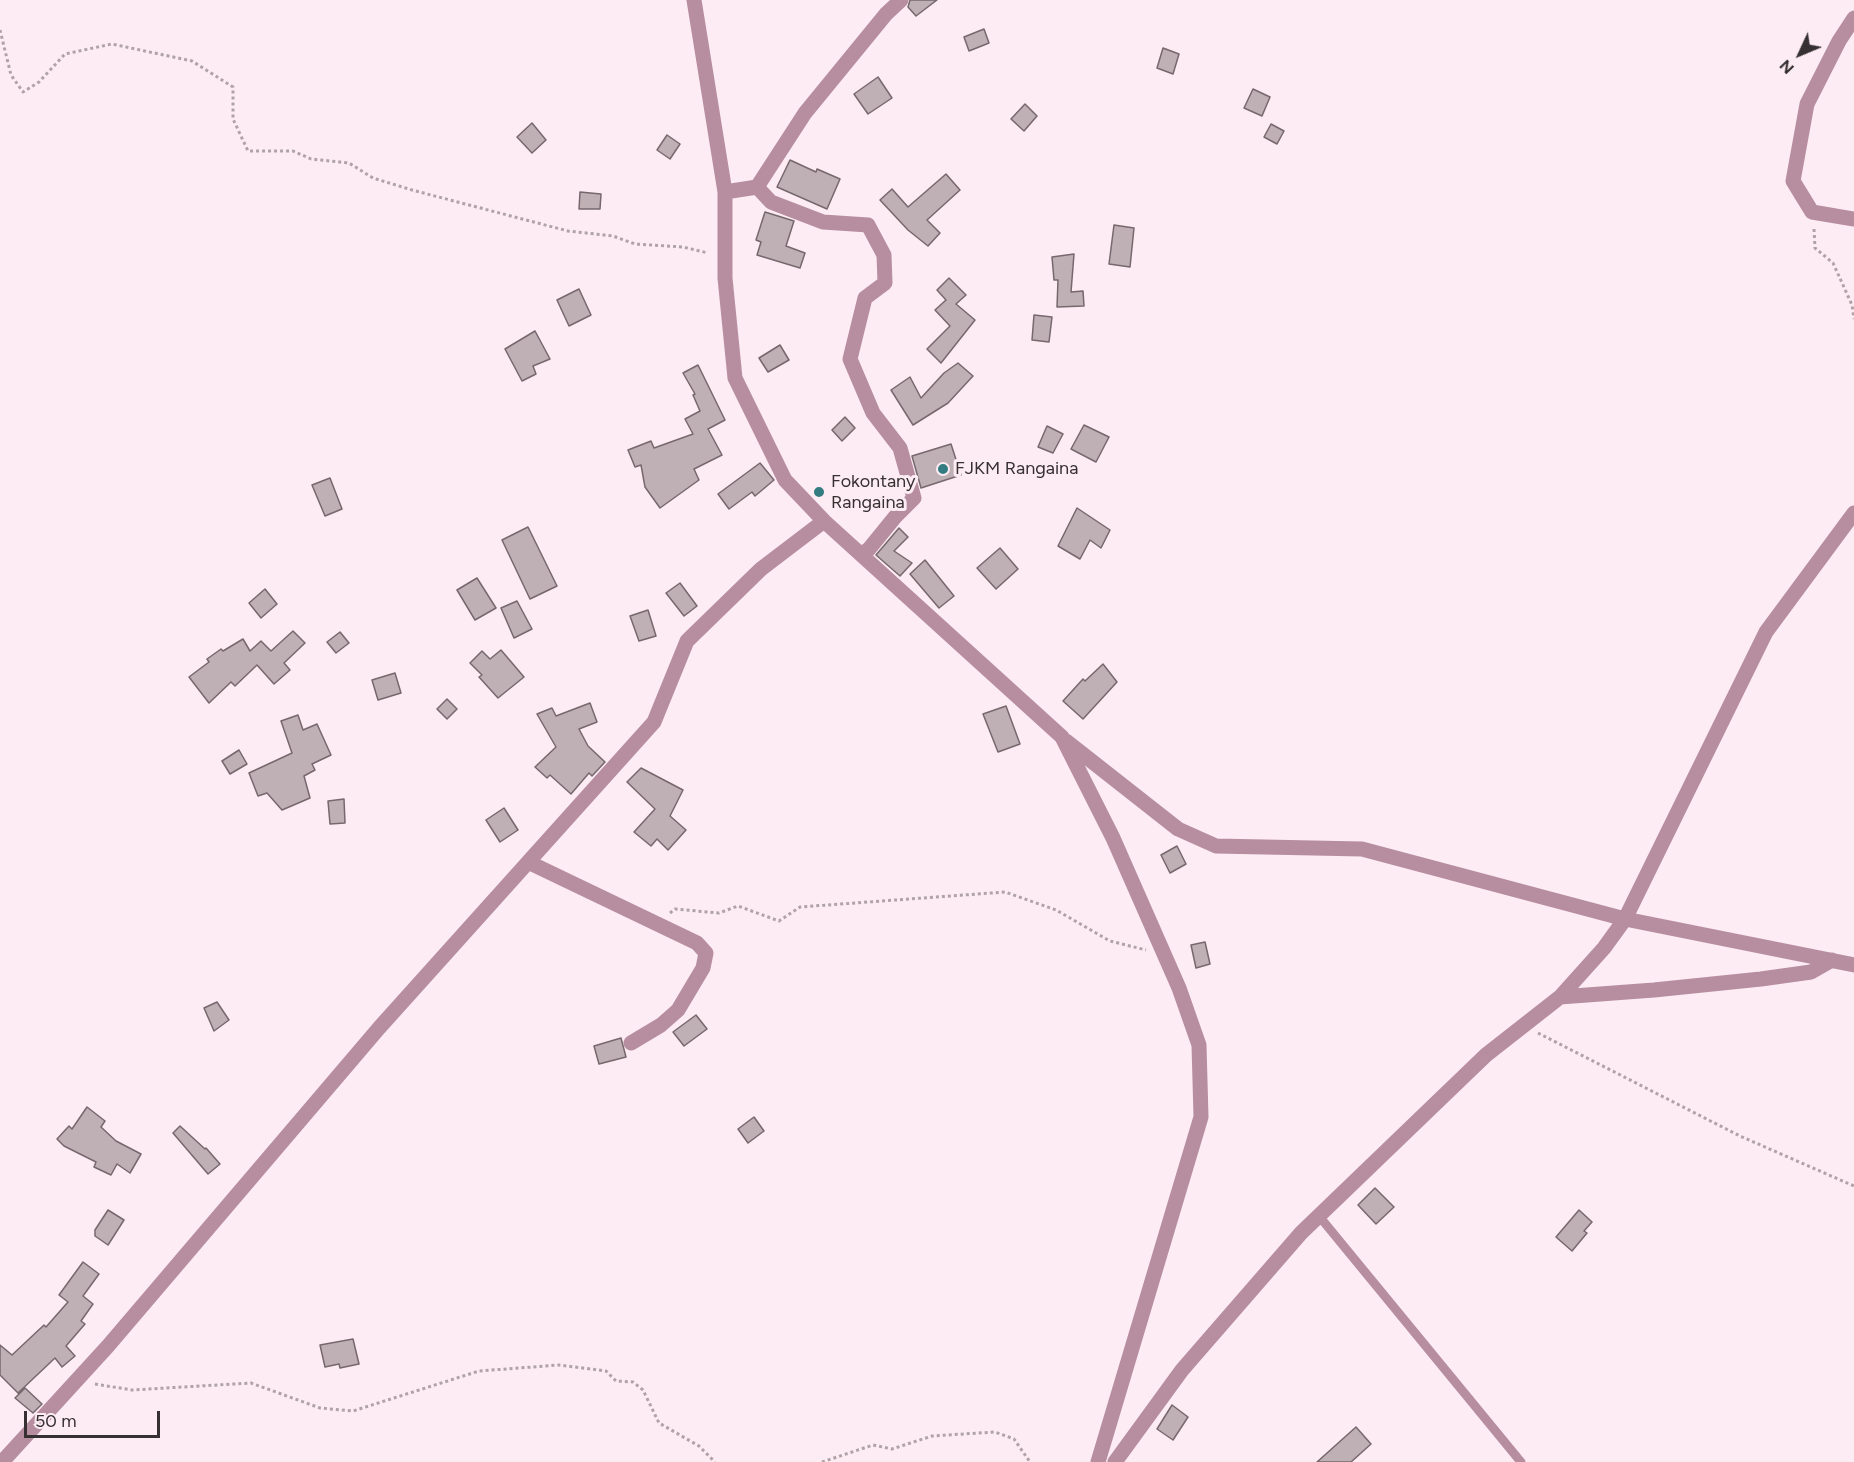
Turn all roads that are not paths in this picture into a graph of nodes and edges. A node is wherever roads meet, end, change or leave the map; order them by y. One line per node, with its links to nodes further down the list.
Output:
1 (694, 0): 5 (street)
2 (902, 0): 4 (street)
3 (1854, 18): 6 (street)
4 (757, 187): 5 (street); 9 (street)
5 (725, 192): 8 (street)
6 (1854, 219)
7 (1854, 513): 12 (street)
8 (824, 521): 9 (street); 11 (street)
9 (861, 554): 10 (street)
10 (1062, 737): 12 (street); 19 (street)
11 (528, 862): 16 (street); 18 (street)
12 (1625, 919): 13 (street); 15 (street)
13 (1832, 960): 14 (street); 15 (street)
14 (1854, 965)
15 (1560, 997): 17 (street)
16 (631, 1043)
17 (1319, 1216): 20 (street); 21 (lane)
18 (2, 1462)
19 (1098, 1462)
20 (1115, 1462)
21 (1521, 1462)

